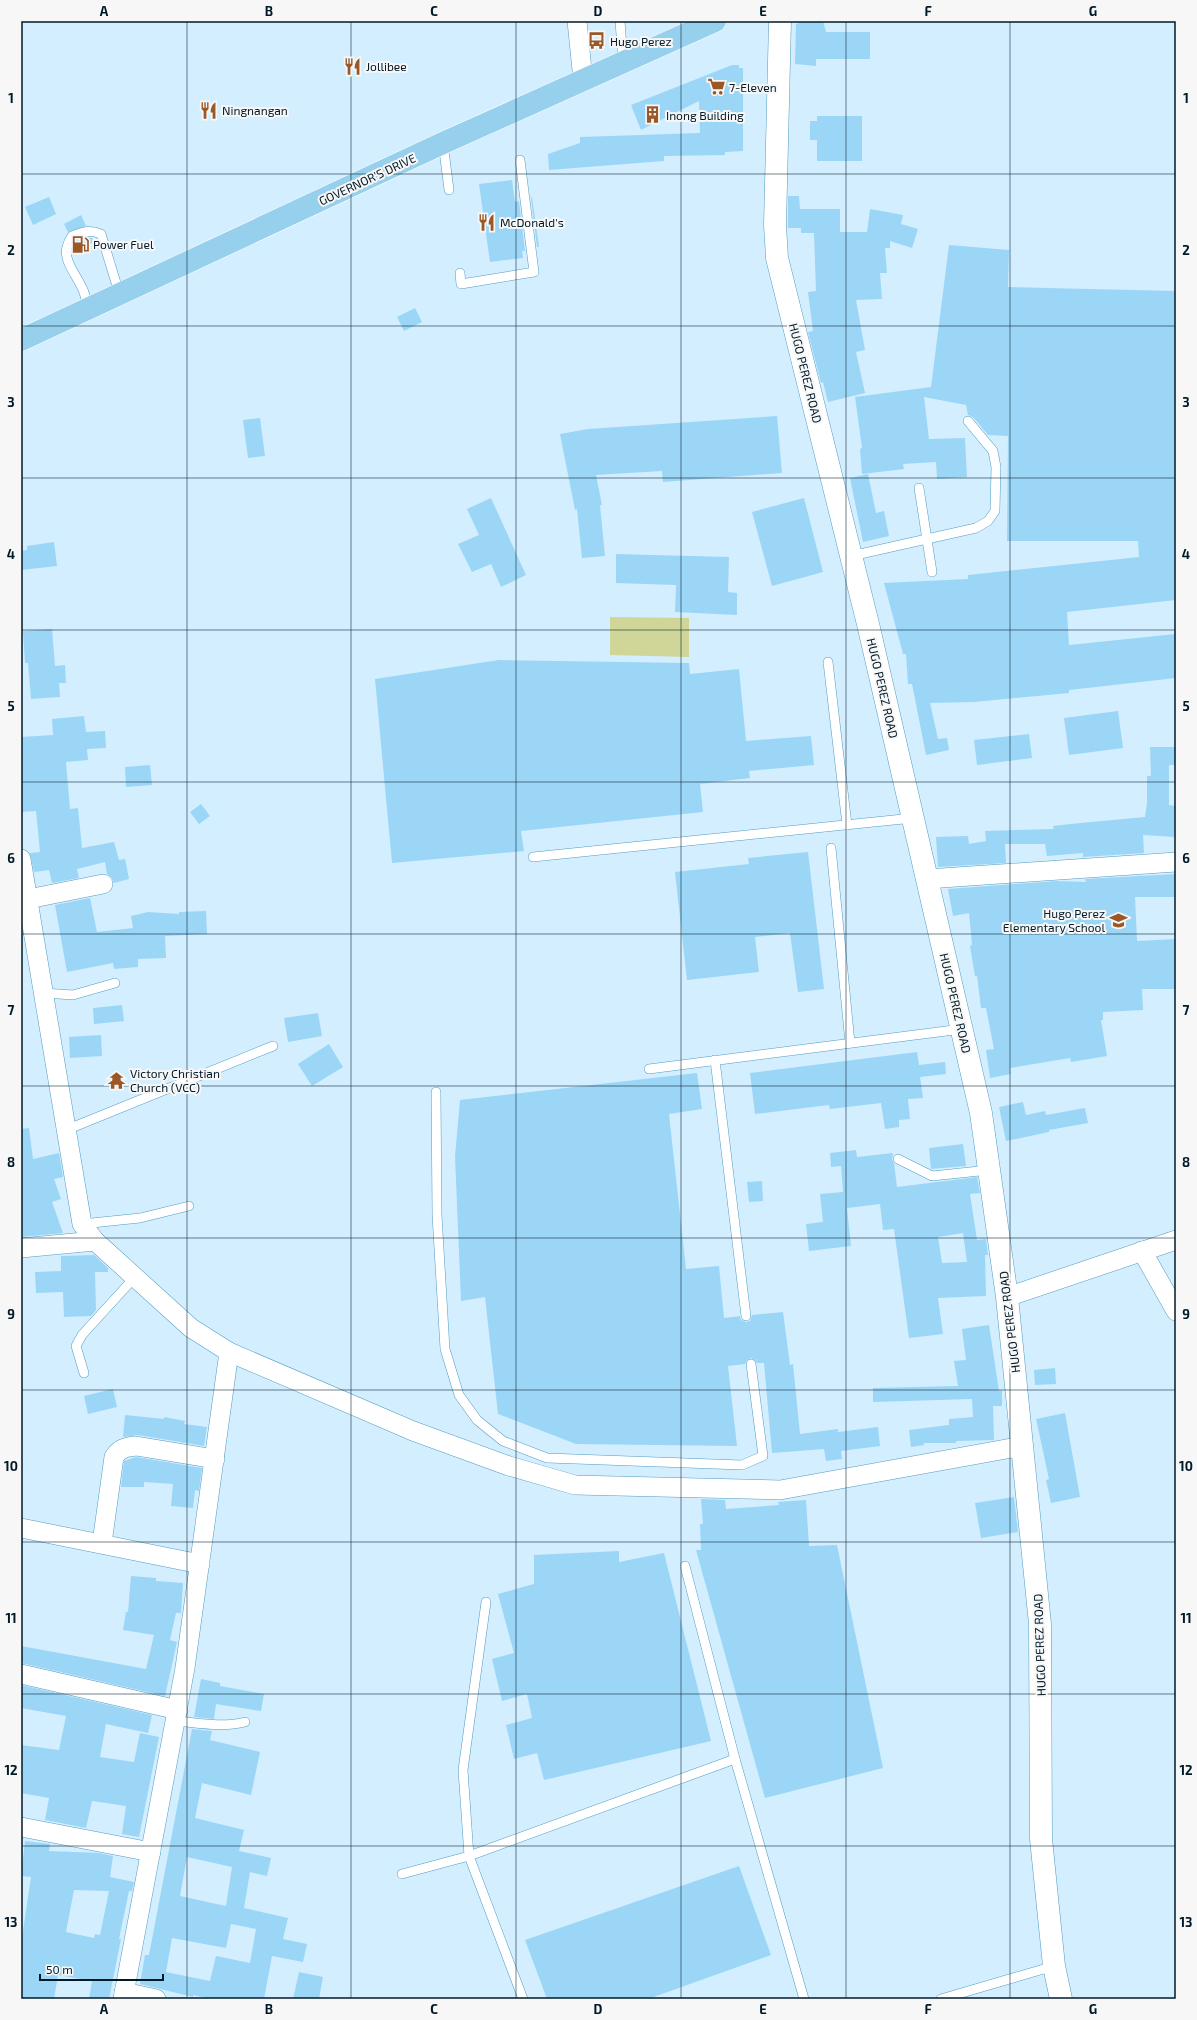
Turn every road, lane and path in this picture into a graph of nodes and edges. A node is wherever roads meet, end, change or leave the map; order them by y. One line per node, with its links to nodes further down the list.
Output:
1 (577, 21): 6 (street)
2 (620, 21): 5 (lane)
3 (715, 21): 5 (main road, GOVERNOR'S DRIVE)
4 (780, 21): 17 (street, HUGO PEREZ ROAD)
5 (623, 62): 6 (main road, GOVERNOR'S DRIVE)
6 (583, 80): 7 (main road, GOVERNOR'S DRIVE)
7 (444, 144): 9 (lane); 11 (main road, GOVERNOR'S DRIVE)
8 (520, 160): 10 (lane)
9 (449, 190)
10 (460, 273)
11 (124, 292): 12 (main road, GOVERNOR'S DRIVE); 12 (lane)
12 (77, 314): 13 (main road, GOVERNOR'S DRIVE)
13 (21, 340)
14 (968, 421): 16 (lane)
15 (919, 488): 16 (lane)
16 (927, 539): 17 (lane); 18 (lane)
17 (851, 556): 20 (street, HUGO PEREZ ROAD)
18 (932, 572)
19 (828, 662): 21 (lane)
20 (913, 818): 21 (lane); 26 (street, HUGO PEREZ ROAD)
21 (847, 825): 23 (lane)
22 (831, 848): 32 (lane)
23 (533, 857)
24 (21, 859): 28 (street)
25 (1176, 862): 26 (street)
26 (927, 879): 31 (street, HUGO PEREZ ROAD)
27 (103, 884): 28 (street)
28 (28, 899): 30 (street)
29 (115, 983): 30 (lane)
30 (44, 993): 37 (street)
31 (962, 1029): 32 (lane); 39 (street, HUGO PEREZ ROAD)
32 (850, 1043): 34 (lane)
33 (274, 1046): 37 (lane)
34 (715, 1060): 35 (lane); 49 (lane)
35 (649, 1068)
36 (436, 1092): 51 (lane)
37 (66, 1130): 41 (street)
38 (898, 1160): 39 (lane)
39 (989, 1170): 47 (street, HUGO PEREZ ROAD)
40 (189, 1206): 41 (lane)
41 (82, 1224): 43 (street)
42 (1176, 1240): 45 (street)
43 (95, 1241): 44 (street); 46 (street)
44 (21, 1248)
45 (1142, 1251): 47 (street); 48 (street)
46 (134, 1278): 50 (street); 52 (lane)
47 (1007, 1297): 53 (street, HUGO PEREZ ROAD)
48 (1176, 1311)
49 (746, 1316)
50 (229, 1352): 53 (street); 54 (street)
51 (752, 1364)
52 (84, 1373)
53 (1023, 1446): 68 (street, HUGO PEREZ ROAD)
54 (215, 1460): 56 (street); 57 (street)
55 (21, 1528): 56 (street)
56 (102, 1542): 57 (street)
57 (200, 1564): 61 (street)
58 (685, 1566): 63 (lane)
59 (486, 1602): 66 (lane)
60 (21, 1674): 61 (street)
61 (177, 1715): 62 (lane); 65 (street)
62 (245, 1722)
63 (735, 1759): 66 (lane); 72 (lane)
64 (21, 1827): 65 (street)
65 (151, 1852): 69 (street)
66 (469, 1856): 67 (lane); 71 (lane)
67 (402, 1874)
68 (1054, 1966): 73 (lane); 74 (street, HUGO PEREZ ROAD)
69 (123, 1995): 70 (street)
70 (156, 1999)
71 (524, 1999)
72 (804, 1999)
73 (940, 1999)
74 (1061, 1999)

